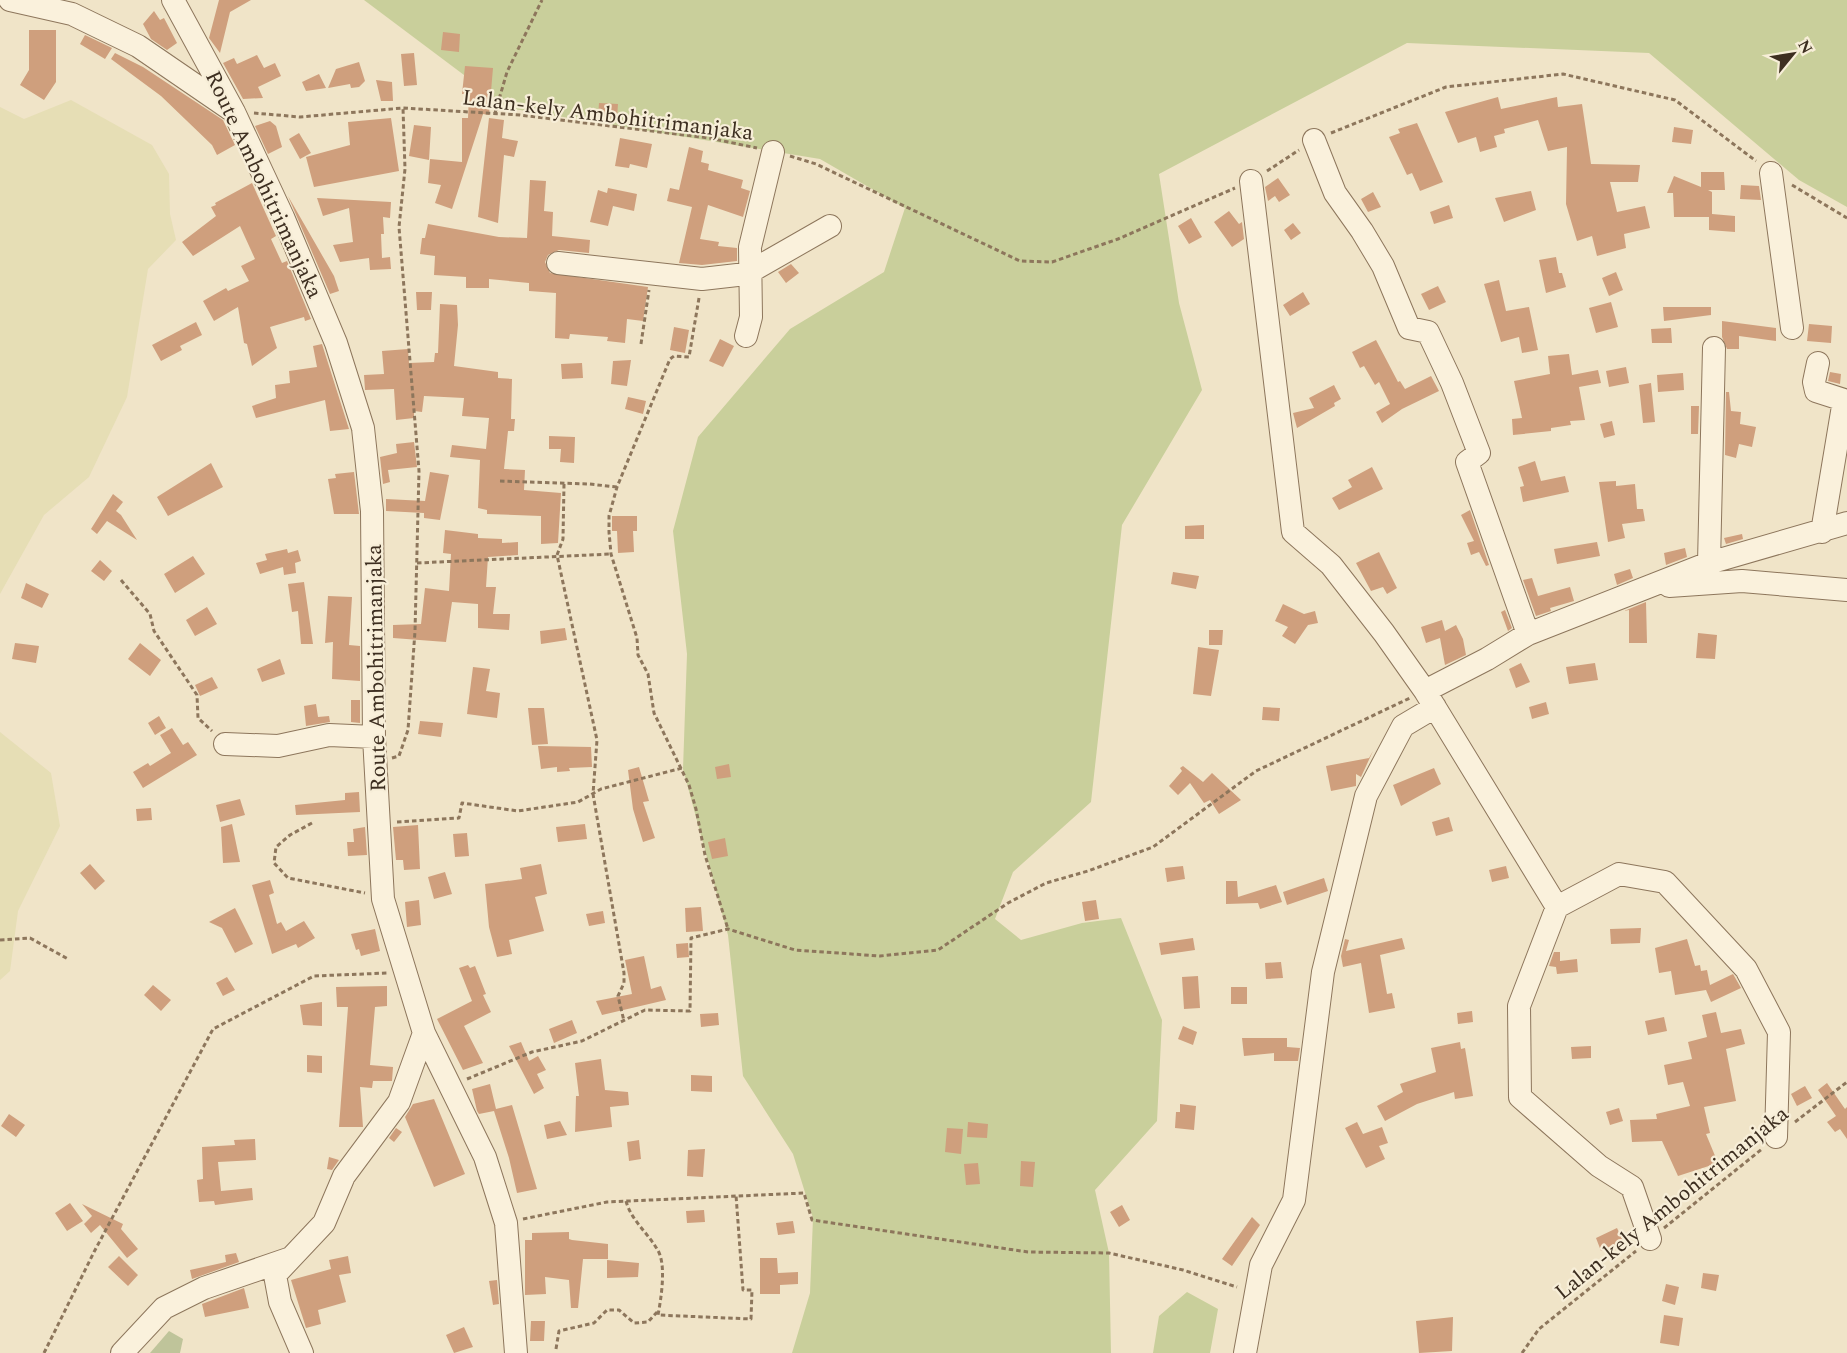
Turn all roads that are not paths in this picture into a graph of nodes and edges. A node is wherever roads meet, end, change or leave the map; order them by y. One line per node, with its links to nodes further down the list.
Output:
1 (10, 0): 3 (street)
2 (173, 0): 3 (street, Route Ambohitrimanjaka)
3 (234, 112): 22 (street, Route Ambohitrimanjaka)
4 (1314, 140): 20 (street)
5 (772, 152): 10 (street)
6 (1771, 173): 11 (street)
7 (1251, 181): 21 (street)
8 (830, 226): 10 (street)
9 (558, 263): 10 (street)
10 (750, 271): 12 (street)
11 (1792, 328)
12 (746, 336)
13 (1714, 348): 17 (street)
14 (1818, 363): 16 (street)
15 (1847, 523): 16 (street)
16 (1822, 532): 17 (street)
17 (1709, 563): 18 (street)
18 (1652, 588): 19 (street); 20 (street)
19 (1847, 590)
20 (1528, 634): 21 (street)
21 (1430, 699): 24 (street); 32 (street)
22 (374, 736): 23 (street); 25 (street, Route Ambohitrimanjaka)
23 (225, 744)
24 (1557, 907): 26 (street); 27 (street)
25 (424, 1033): 28 (street); 31 (street, Route Ambohitrimanjaka)
26 (1776, 1137)
27 (1650, 1239)
28 (292, 1258): 29 (street); 30 (street)
29 (122, 1353)
30 (302, 1353)
31 (516, 1353)
32 (1245, 1353)

